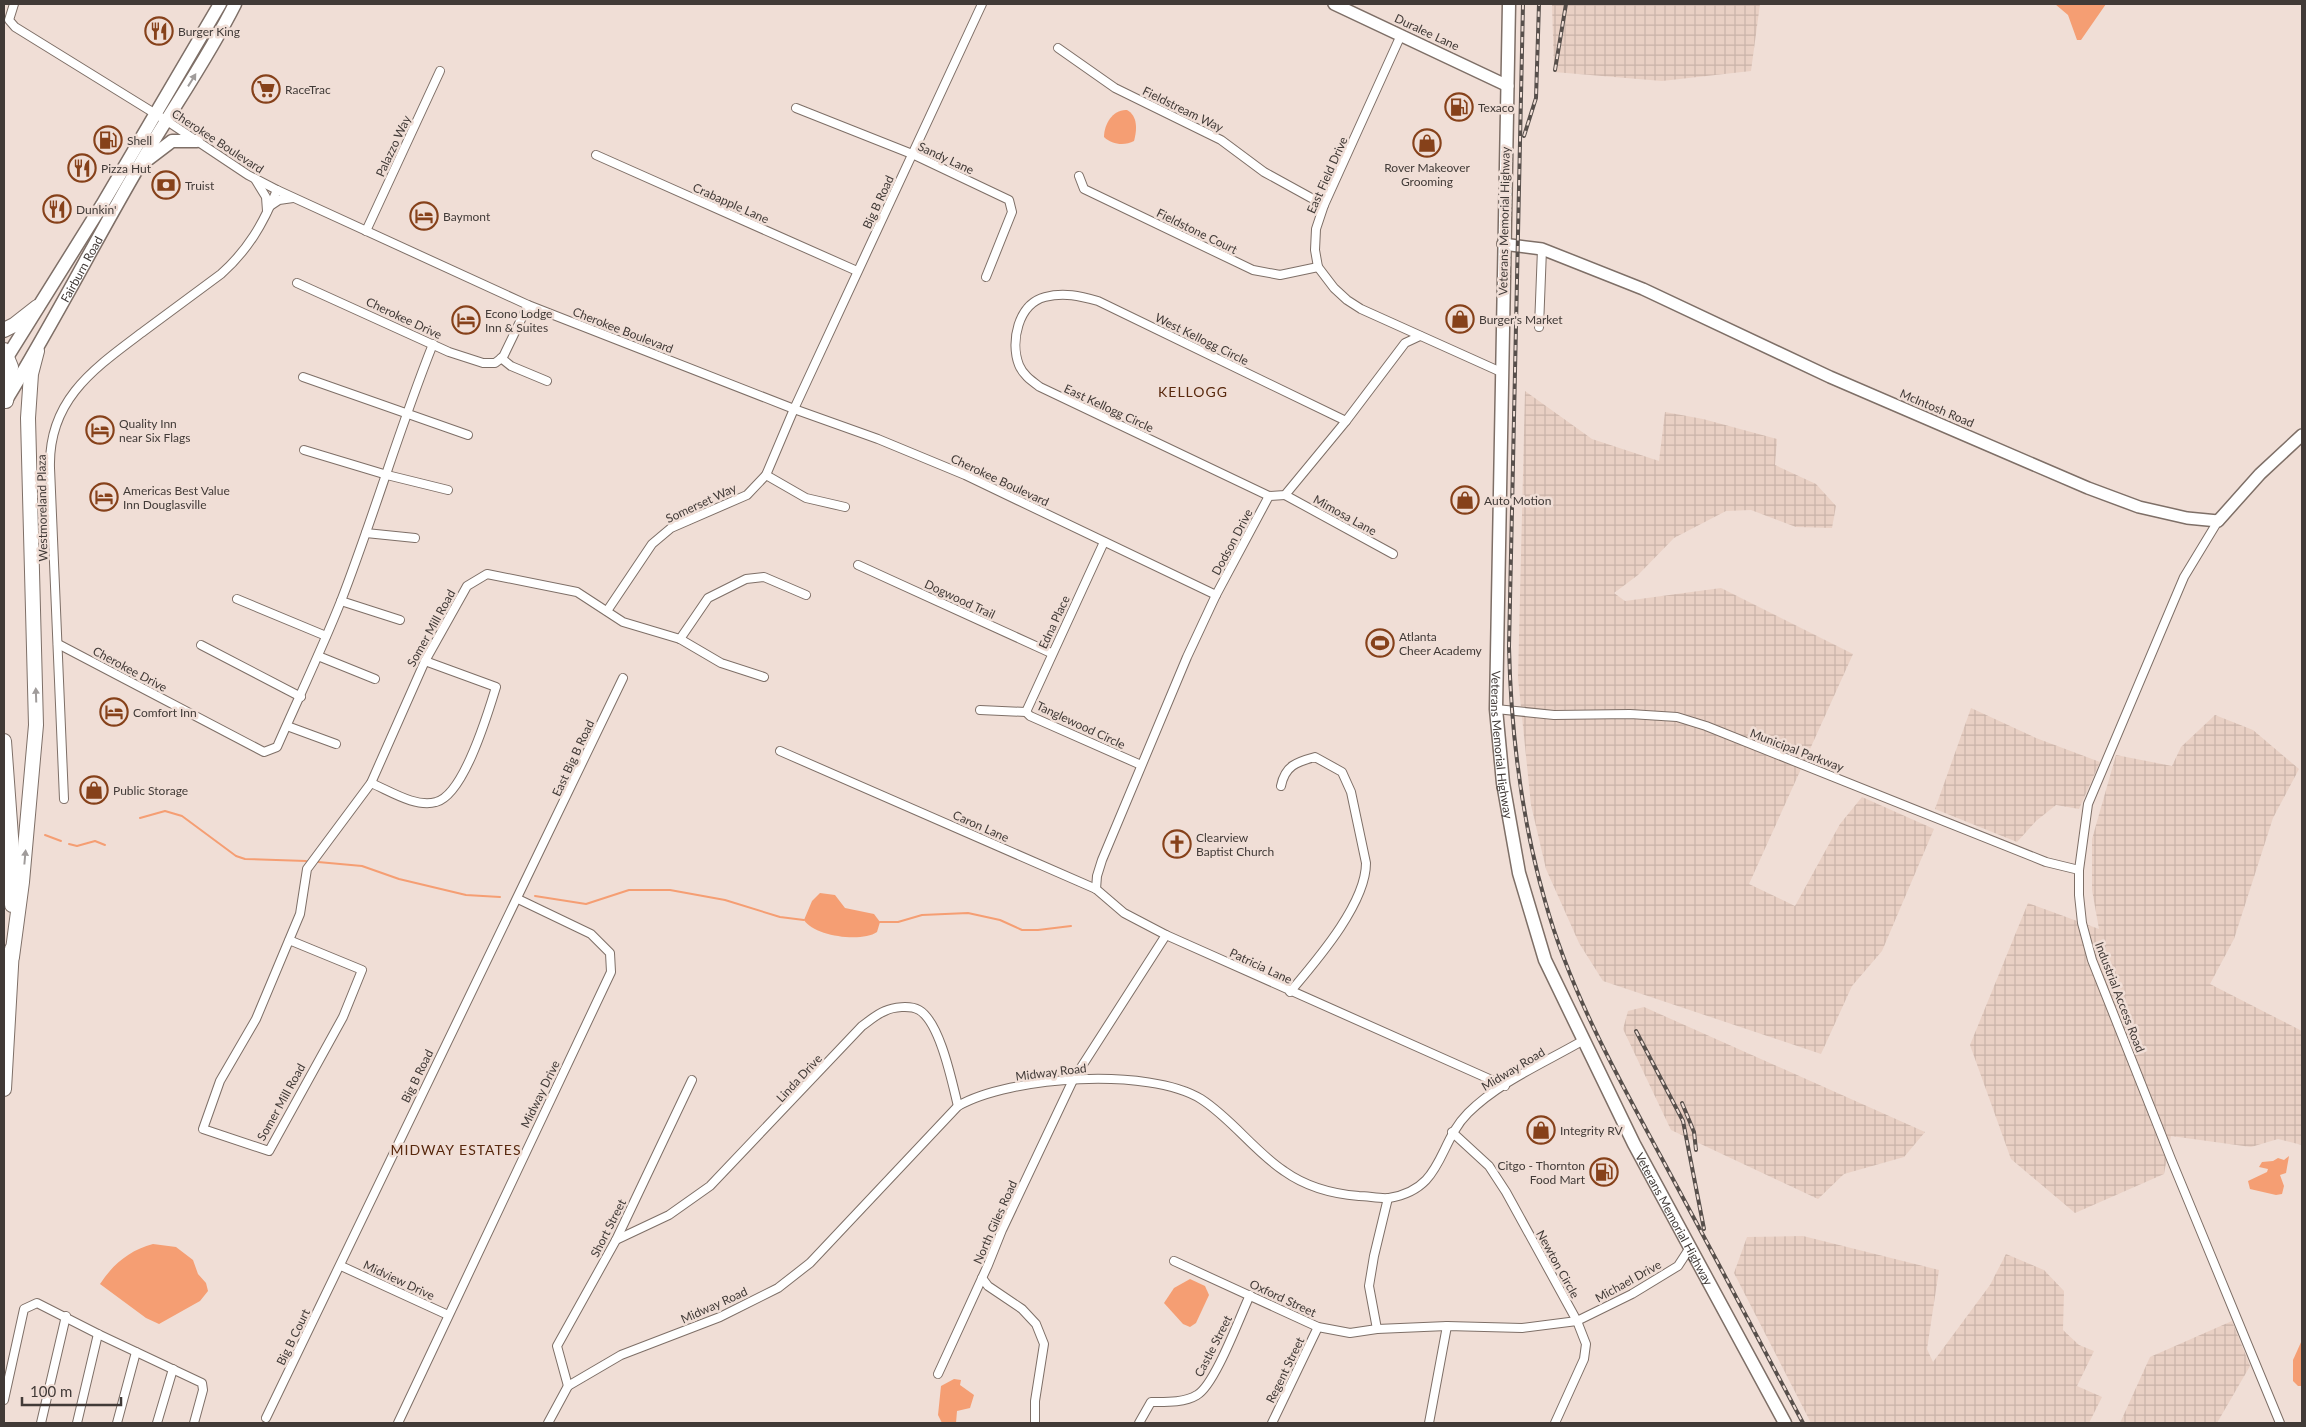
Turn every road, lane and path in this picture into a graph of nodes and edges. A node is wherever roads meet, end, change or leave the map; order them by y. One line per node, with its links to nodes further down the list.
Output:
1 (14, 4): 12 (street, Cherokee Boulevard)
2 (220, 4): 12 (main road, Fairburn Road)
3 (235, 4): 12 (main road, Fairburn Road, one-way to 3)
4 (982, 4): 15 (street, Big B Road)
5 (1334, 4): 7 (street, Duralee Lane)
6 (1509, 4): 10 (main road, Veterans Memorial Highway)
7 (1401, 35): 10 (street, Duralee Lane); 21 (street, East Field Drive)
8 (1058, 48): 21 (street, Fieldstream Way)
9 (440, 71): 24 (street, Palazzo Way)
10 (1508, 86): 25 (main road, Veterans Memorial Highway)
11 (796, 108): 15 (street, Sandy Lane)
12 (161, 118): 13 (street, Cherokee Boulevard); 16 (main road, Fairburn Road); 33 (main road, Fairburn Road)
13 (197, 142): 16 (main road); 18 (street, Cherokee Boulevard)
14 (596, 154): 28 (street, Crabapple Lane)
15 (912, 154): 28 (street, Big B Road); 29 (street, Sandy Lane)
16 (139, 167): 38 (main road, Fairburn Road)
17 (1079, 176): 27 (street, Fieldstone Court)
18 (255, 179): 19 (street, Cherokee Boulevard); 23 (street)
19 (277, 190): 20 (street, Cherokee Boulevard); 22 (street, Westmoreland Plaza)
20 (293, 198): 22 (street); 24 (street, Cherokee Boulevard)
21 (1324, 205): 27 (street, East Field Drive)
22 (270, 206): 23 (street, Westmoreland Plaza)
23 (265, 219): 72 (street, Westmoreland Plaza)
24 (366, 231): 32 (street, Cherokee Boulevard)
25 (1503, 244): 26 (street, McIntosh Road); 41 (main road, Veterans Memorial Highway)
26 (1542, 249): 34 (street); 58 (street, McIntosh Road)
27 (1318, 267): 36 (street)
28 (857, 271): 45 (street, Big B Road)
29 (986, 277)
30 (297, 282): 37 (street, Cherokee Drive)
31 (1044, 297): 48 (street, West Kellogg Circle); 56 (street, East Kellogg Circle)
32 (528, 305): 40 (street); 45 (street, Cherokee Boulevard)
33 (37, 307): 35 (highway); 39 (main road, Fairburn Road)
34 (1539, 328)
35 (4, 330)
36 (1420, 336): 41 (street); 48 (street)
37 (433, 344): 40 (street, Cherokee Drive); 46 (street, Cherokee Drive)
38 (37, 351): 44 (main road, Fairburn Road); 47 (highway)
39 (5, 356): 44 (highway)
40 (501, 358): 43 (street)
41 (1501, 372): 81 (main road, Veterans Memorial Highway)
42 (303, 376): 46 (street)
43 (547, 381)
44 (7, 395): 47 (highway)
45 (794, 410): 53 (street, Somerset Way); 61 (street, Cherokee Boulevard)
46 (406, 413): 49 (street); 52 (street, Cherokee Drive)
47 (28, 418): 97 (highway, one-way to 47)
48 (1346, 421): 55 (street)
49 (468, 435)
50 (2302, 435): 58 (street)
51 (304, 450): 52 (street)
52 (386, 475): 54 (street); 59 (street, Cherokee Drive)
53 (766, 475): 57 (street); 68 (street, Somerset Way)
54 (448, 490)
55 (1285, 495): 56 (street); 62 (street, Mimosa Lane)
56 (1269, 496): 65 (street, Dodson Drive)
57 (845, 507)
58 (2218, 521): 92 (street, Industrial Access Road)
59 (366, 533): 60 (street); 67 (street, Cherokee Drive)
60 (415, 538)
61 (1104, 542): 65 (street, Cherokee Boulevard); 74 (street, Edna Place)
62 (1393, 554)
63 (858, 565): 74 (street, Dogwood Trail)
64 (806, 595): 71 (street)
65 (1216, 595): 88 (street, Dodson Drive)
66 (237, 599): 70 (street)
67 (341, 601): 69 (street); 70 (street, Cherokee Drive)
68 (607, 611): 71 (street, Somer Mill Road); 76 (street, Somer Mill Road)
69 (400, 620)
70 (326, 636): 75 (street, Cherokee Drive)
71 (680, 638): 77 (street, Somer Mill Road)
72 (58, 644): 84 (street, Cherokee Drive); 91 (street, Westmoreland Plaza)
73 (201, 645): 80 (street)
74 (1051, 654): 83 (street, Edna Place)
75 (318, 656): 79 (street); 80 (street, Cherokee Drive)
76 (425, 661): 89 (street, Somer Mill Road); 89 (street)
77 (764, 676)
78 (623, 678): 94 (street, East Big B Road)
79 (375, 679)
80 (301, 697): 84 (street, Cherokee Drive)
81 (1496, 709): 92 (street, Municipal Parkway); 99 (main road, Veterans Memorial Highway)
82 (980, 710): 83 (street, Tanglewood Circle)
83 (1026, 712): 88 (street, Tanglewood Circle)
84 (287, 726): 86 (street)
85 (4, 741): 97 (highway)
86 (336, 744)
87 (780, 751): 93 (street, Caron Lane)
88 (1141, 765): 93 (street, Dodson Drive)
89 (371, 783): 96 (street, Somer Mill Road)
90 (1281, 786): 98 (street)
91 (64, 799)
92 (2078, 870): 139 (street, Industrial Access Road)
93 (1096, 889): 95 (street, Caron Lane)
94 (518, 899): 110 (street, Big B Road); 113 (street, Midway Drive)
95 (1166, 935): 98 (street, Patricia Lane); 101 (street)
96 (289, 940): 96 (street, Somer Mill Road)
97 (12, 957): 103 (highway)
98 (1290, 992): 102 (street, Patricia Lane)
99 (1582, 1041): 102 (street, Midway Road); 108 (main road, Veterans Memorial Highway)
100 (692, 1080): 107 (street, Short Street)
101 (1073, 1080): 104 (street, Midway Road); 106 (street, Midway Road); 111 (street, North Giles Road)
102 (1505, 1086): 105 (street, Midway Road)
103 (4, 1089)
104 (958, 1106): 107 (street, Linda Drive); 123 (street, Midway Road)
105 (1452, 1132): 106 (street, Midway Road); 115 (street, Newton Circle)
106 (1388, 1198): 118 (street)
107 (616, 1240): 123 (street, Short Street)
108 (1691, 1246): 115 (street, Michael Drive); 138 (main road, Veterans Memorial Highway)
109 (1174, 1261): 112 (street, Oxford Street)
110 (341, 1266): 113 (street, Midview Drive); 125 (street, Big B Court)
111 (982, 1278): 122 (street, North Giles Road); 133 (street)
112 (1250, 1295): 117 (street, Oxford Street); 134 (street, Castle Street)
113 (448, 1315): 131 (street, Midway Drive)
114 (66, 1316): 119 (street); 124 (street); 126 (street)
115 (1577, 1321): 116 (street, Michael Drive); 137 (street, Newton Circle)
116 (1447, 1326): 118 (street, Oxford Street); 136 (street)
117 (1318, 1328): 118 (street, Oxford Street); 135 (street, Regent Street)
118 (1377, 1329)
119 (98, 1334): 120 (street); 127 (street)
120 (136, 1352): 121 (street); 128 (street)
121 (173, 1369): 129 (street); 130 (street)
122 (938, 1374)
123 (568, 1386): 132 (street)
124 (4, 1400)
125 (266, 1418)
126 (40, 1423)
127 (77, 1423)
128 (117, 1423)
129 (157, 1423)
130 (194, 1423)
131 (398, 1423)
132 (548, 1423)
133 (1035, 1423)
134 (1139, 1423)
135 (1272, 1423)
136 (1429, 1423)
137 (1554, 1423)
138 (1785, 1423)
139 (2280, 1423)

